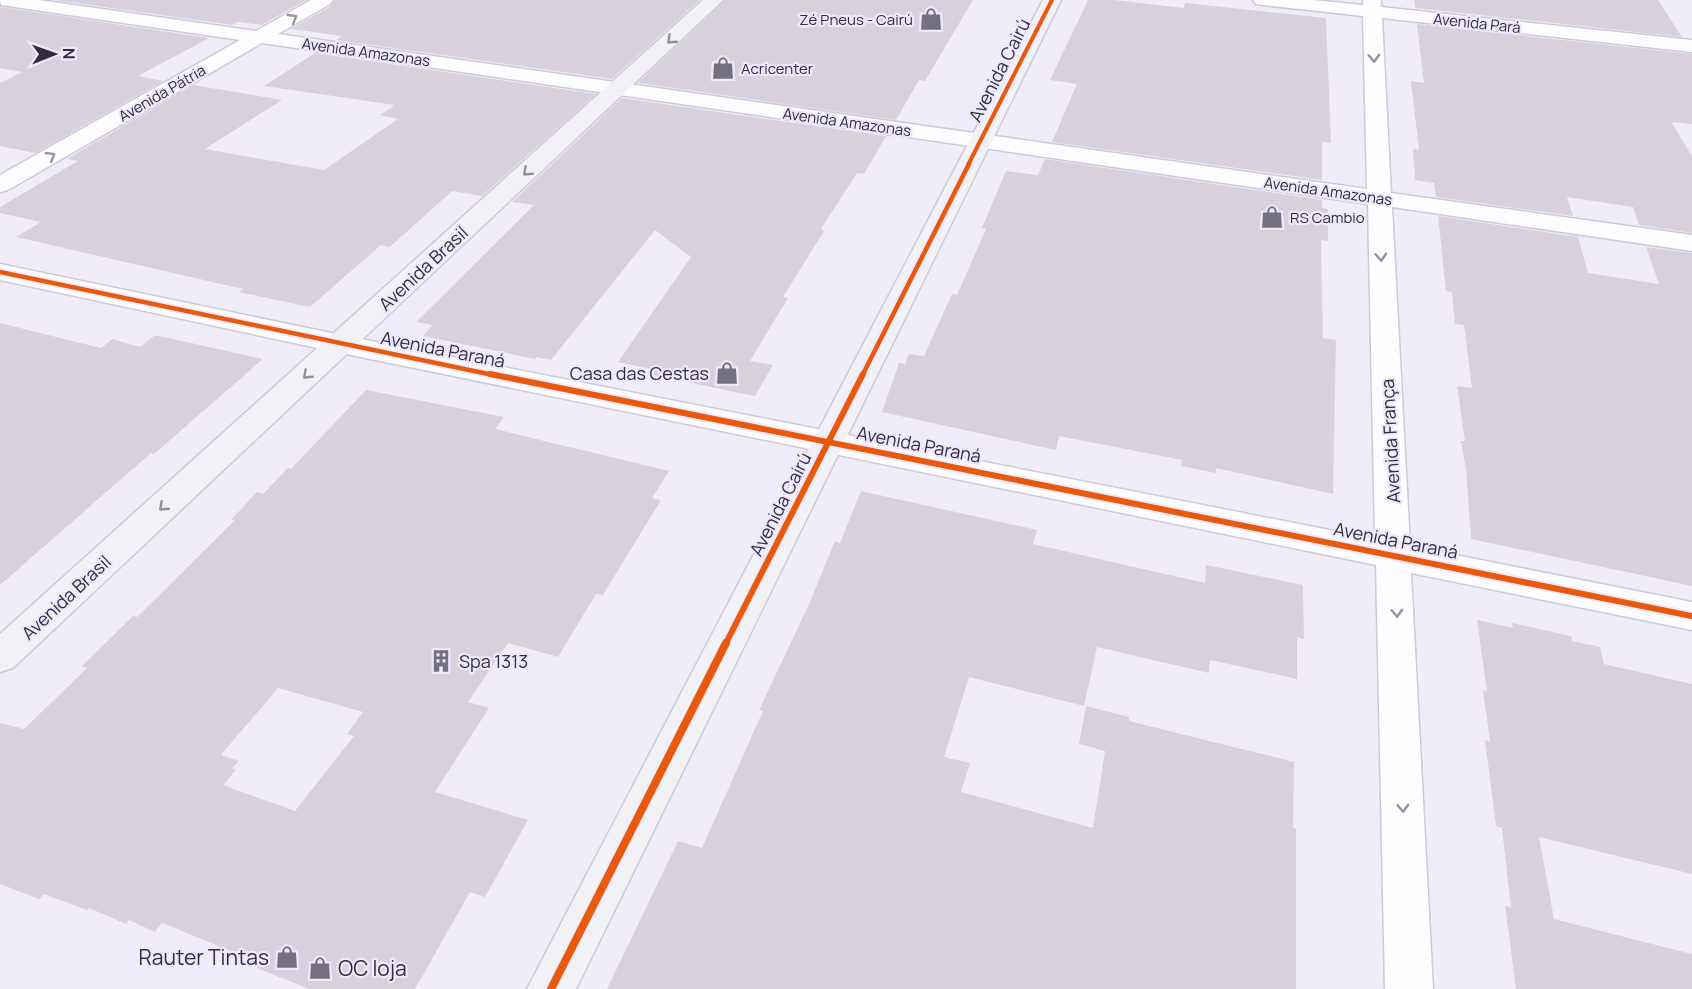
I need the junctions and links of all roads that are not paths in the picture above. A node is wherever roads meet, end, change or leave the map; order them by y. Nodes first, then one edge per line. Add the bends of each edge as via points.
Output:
1 (324, 0) edge
2 (714, 0) edge
3 (1052, 0) edge
4 (1262, 0) edge
5 (8, 2) edge
6 (1373, 6) edge
7 (259, 37) junction
8 (1692, 46) edge
9 (618, 89) junction
10 (980, 141) junction
11 (0, 185) edge
12 (1379, 198) junction
13 (1692, 243) edge
14 (0, 272) edge
15 (341, 344) junction
16 (828, 441) junction
17 (1395, 555) junction
18 (1692, 616) edge
19 (0, 657) edge
20 (551, 989) edge
21 (1409, 989) edge

7 -> 1 street, Avenida Pátria
2 -> 9 main road, Avenida Brasil
3 - 10 main road, Avenida Cairú
4 - 6 street, Avenida Pará
5 - 7 street, Avenida Amazonas
6 - 8 street, Avenida Pará
6 -> 12 street, Avenida França
7 - 9 street, Avenida Amazonas
11 -> 7 street, Avenida Pátria
9 - 10 street, Avenida Amazonas
9 -> 15 main road, Avenida Brasil
10 - 12 street, Avenida Amazonas
10 - 16 main road, Avenida Cairú
12 - 13 street, Avenida Amazonas
12 -> 17 street, Avenida França
14 - 15 street, Avenida Paraná
15 - 16 street, Avenida Paraná
15 -> 19 main road, Avenida Brasil
16 - 17 street, Avenida Paraná
16 - 20 main road, Avenida Cairú
17 - 18 street, Avenida Paraná
17 -> 21 street, Avenida França

